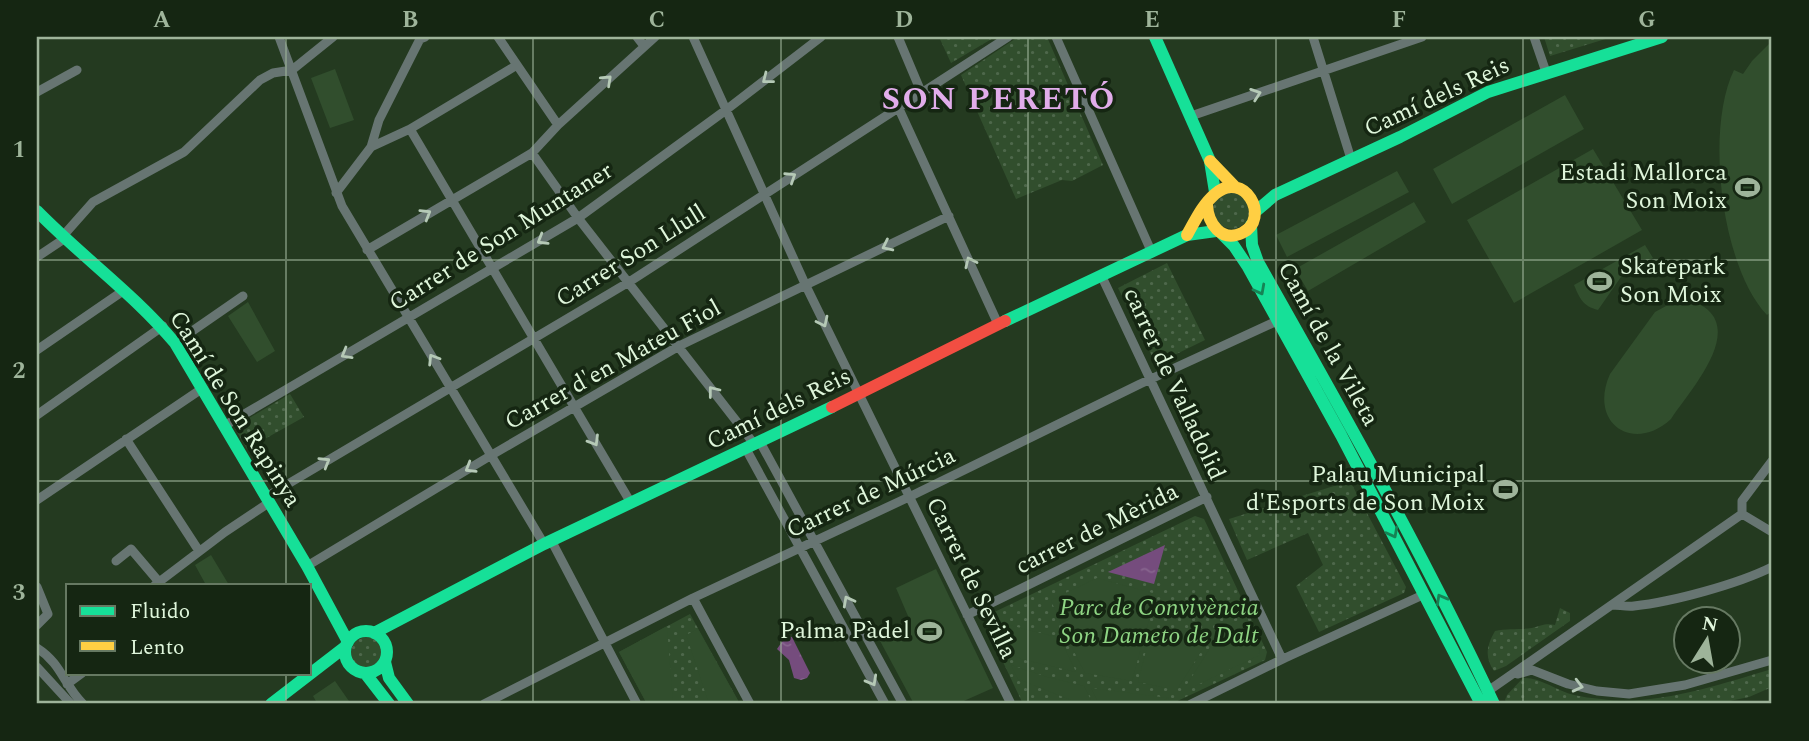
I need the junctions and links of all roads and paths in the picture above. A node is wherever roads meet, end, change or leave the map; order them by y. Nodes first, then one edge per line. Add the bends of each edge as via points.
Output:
1 (279, 37) edge
2 (333, 37) edge
3 (498, 37) edge
4 (637, 37) edge
5 (655, 37) edge
6 (692, 37) edge
7 (821, 37) edge
8 (898, 37) edge
9 (1008, 37) edge
10 (1056, 37) edge
11 (1155, 37) edge
12 (1313, 37) edge
13 (1422, 37) edge
14 (1534, 37) edge
15 (1662, 37) edge
16 (422, 38) edge
17 (644, 46) junction
18 (517, 65) junction
19 (78, 70) dead end
20 (292, 70) junction
21 (1324, 70) junction
22 (1546, 72) junction
23 (37, 92) edge
24 (922, 94) junction
25 (899, 109) junction
26 (726, 110) junction
27 (1191, 116) junction
28 (558, 125) junction
29 (410, 128) junction
30 (371, 147) junction
31 (532, 153) junction
32 (1351, 159) junction
33 (1209, 161) junction
34 (1235, 187) junction
35 (1215, 192) junction
36 (336, 193) junction
37 (1248, 193) junction
38 (764, 195) junction
39 (1275, 195) junction
40 (451, 199) junction
41 (1207, 205) junction
42 (37, 211) edge
43 (1255, 212) junction
44 (948, 216) junction
45 (578, 218) junction
46 (1251, 225) junction
47 (1219, 233) junction
48 (1187, 235) junction
49 (63, 238) junction
50 (367, 250) junction
51 (1152, 253) junction
52 (37, 257) edge
53 (492, 270) junction
54 (1102, 277) junction
55 (629, 282) junction
56 (806, 286) junction
57 (123, 291) junction
58 (243, 296) dead end
59 (407, 318) junction
60 (1276, 321) junction
61 (998, 324) junction
62 (163, 326) junction
63 (533, 338) junction
64 (175, 343) junction
65 (679, 346) junction
66 (37, 350) edge
67 (1150, 379) junction
68 (450, 387) junction
69 (203, 388) junction
70 (858, 394) junction
71 (573, 407) junction
72 (37, 415) edge
73 (224, 426) junction
74 (127, 439) junction
75 (754, 445) junction
76 (490, 456) junction
77 (1772, 461) edge
78 (909, 497) junction
79 (1207, 497) junction
80 (268, 499) junction
81 (37, 500) edge
82 (631, 503) junction
83 (1742, 514) junction
84 (1772, 532) edge
85 (815, 541) junction
86 (548, 542) junction
87 (799, 548) junction
88 (199, 551) junction
89 (116, 561) dead end
90 (307, 566) junction
91 (1772, 567) edge
92 (157, 584) edge
93 (37, 587) edge
94 (1425, 594) junction
95 (693, 598) junction
96 (1611, 605) junction
97 (967, 614) junction
98 (339, 623) junction
99 (37, 625) edge
100 (393, 625) junction
101 (360, 632) junction
102 (374, 633) junction
103 (605, 643) junction
104 (347, 644) junction
105 (385, 644) junction
106 (37, 648) edge
107 (1282, 659) junction
108 (331, 660) junction
109 (1772, 660) edge
110 (385, 662) junction
111 (350, 666) junction
112 (37, 667) edge
113 (365, 673) junction
114 (81, 674) edge
115 (312, 674) edge
116 (312, 674) edge
117 (1513, 675) junction
118 (67, 684) junction
119 (1488, 691) junction
120 (71, 704) edge
121 (83, 704) edge
122 (271, 704) edge
123 (389, 704) edge
124 (408, 704) edge
125 (484, 704) edge
126 (637, 704) edge
127 (750, 704) edge
128 (885, 704) edge
129 (903, 704) edge
130 (1012, 704) edge
131 (1191, 704) edge
132 (1484, 704) edge

1 - 20 street
2 - 20 street
3 - 18 street
4 - 17 street
5 - 17 street
6 - 26 street, Carrer de Sevilla
7 -> 26 street, Carrer de Son Muntaner
8 - 24 street
9 - 24 street, Carrer Son Llull
10 - 51 street
11 - 27 street
12 - 21 street
13 - 21 street
14 - 22 street
15 - 22 street, Camí dels Reis
16 - 30 street via 379,120
28 -> 17 street
18 - 28 street
18 - 29 street
19 - 23 street
20 - 36 street
20 - 49 street via 260,80 184,152 93,202
27 -> 21 street
21 - 32 street
22 - 32 street, Camí dels Reis via 1488,92
24 - 25 street, Carrer Son Llull
38 -> 25 street, Carrer Son Llull
25 - 44 street
26 - 38 street, Carrer de Sevilla
26 - 45 street, Carrer de Son Muntaner
27 - 33 street
28 - 31 street
29 - 30 street
29 - 40 street
30 - 36 street
31 - 40 street
31 - 45 street
32 - 39 street, Camí dels Reis
33 - 34 street
33 - 35 street
34 - 35 street
34 - 37 street
35 - 41 street
36 - 50 street
37 - 39 street, Camí dels Reis
37 - 43 street
38 - 55 street, Carrer Son Llull
38 - 56 street, Carrer de Sevilla
39 - 43 street, Camí dels Reis
50 -> 40 street
40 - 53 street
41 - 47 street via 1208,220
41 - 48 street, Camí dels Reis
42 - 49 street, Camí de Son Rapinya
43 - 46 street
44 -> 56 street, Carrer d'en Mateu Fiol
61 -> 44 street
45 -> 53 street, Carrer de Son Muntaner
45 - 55 street
46 - 47 street via 1236,235
119 -> 46 street, Camí de la Vileta via 1350,425 1258,262
47 - 48 street, Camí dels Reis
47 -> 60 street, Camí de la Vileta via 1248,267
48 - 51 street, Camí dels Reis
49 - 52 street
49 - 57 street, Camí de Son Rapinya
50 - 59 street
51 - 54 street, Camí dels Reis
53 - 59 street, Carrer de Son Muntaner
53 - 63 street
54 - 61 street, Camí dels Reis
54 - 67 street, carrer de Valladolid
55 - 63 street, Carrer Son Llull
55 - 65 street
56 - 65 street, Carrer d'en Mateu Fiol
56 -> 70 street, Carrer de Sevilla
57 - 62 street, Camí de Son Rapinya
57 - 66 street
58 - 64 street
68 -> 59 street
59 -> 73 street, Carrer de Son Muntaner
60 - 67 street, Carrer de Múrcia
60 -> 94 street, Camí de la Vileta
61 - 70 street, Camí dels Reis
62 - 64 street, Camí de Son Rapinya
62 - 72 street
63 - 68 street, Carrer Son Llull
63 - 71 street
64 - 69 street, Camí de Son Rapinya
65 - 71 street, Carrer d'en Mateu Fiol
75 -> 65 street
67 - 78 street, Carrer de Múrcia
67 - 79 street, carrer de Valladolid
68 - 76 street
80 -> 68 street, Carrer Son Llull
69 - 73 street, Camí de Son Rapinya
69 - 74 street
70 - 75 street, Camí dels Reis
70 - 78 street, Carrer de Sevilla
71 - 76 street, Carrer d'en Mateu Fiol
71 -> 82 street
73 - 80 street, Camí de Son Rapinya
74 - 81 street
74 - 88 street
75 - 82 street, Camí dels Reis
75 - 85 street
75 - 87 street
76 - 86 street
76 -> 90 street, Carrer d'en Mateu Fiol
77 - 83 street via 1742,501
78 - 85 street, Carrer de Múrcia
78 - 97 street, Carrer de Sevilla
79 - 97 street, carrer de Mèrida
79 - 107 street, carrer de Valladolid
80 - 88 street, Carrer Son Llull
80 - 90 street, Camí de Son Rapinya
82 - 86 street, Camí dels Reis
83 - 84 street
83 - 96 street
85 - 87 street, Carrer de Múrcia
129 -> 85 street
86 - 100 street, Camí dels Reis
86 - 103 street
87 - 95 street, Carrer de Múrcia
87 -> 128 street
88 - 92 street, Carrer Son Llull
89 - 92 street via 131,549
90 - 98 street, Camí de Son Rapinya
91 - 96 street via 1680,596 1633,606
93 - 99 street via 48,614
94 - 107 street
94 - 132 street, Camí de la Vileta
95 - 103 street, Carrer de Múrcia
95 - 127 street
96 - 117 street
97 - 130 street, Carrer de Sevilla
98 - 101 street
98 - 104 street, Camí de Son Rapinya
100 - 102 street, Camí dels Reis
100 - 105 street
101 - 102 street
101 - 104 street
102 - 105 street
103 - 125 street, Carrer de Múrcia
103 - 126 street
104 - 108 street
104 - 111 street
105 - 110 street
106 - 118 street via 51,657
107 - 131 street
108 - 111 street
108 - 116 street
117 -> 109 street via 1532,670 1587,689 1629,694 1685,685
110 - 113 street
110 - 124 street via 389,678
111 - 113 street
112 - 120 street
113 - 123 street
114 - 118 street
115 - 122 street
117 - 119 street
118 - 121 street
119 - 132 street, Camí de la Vileta

